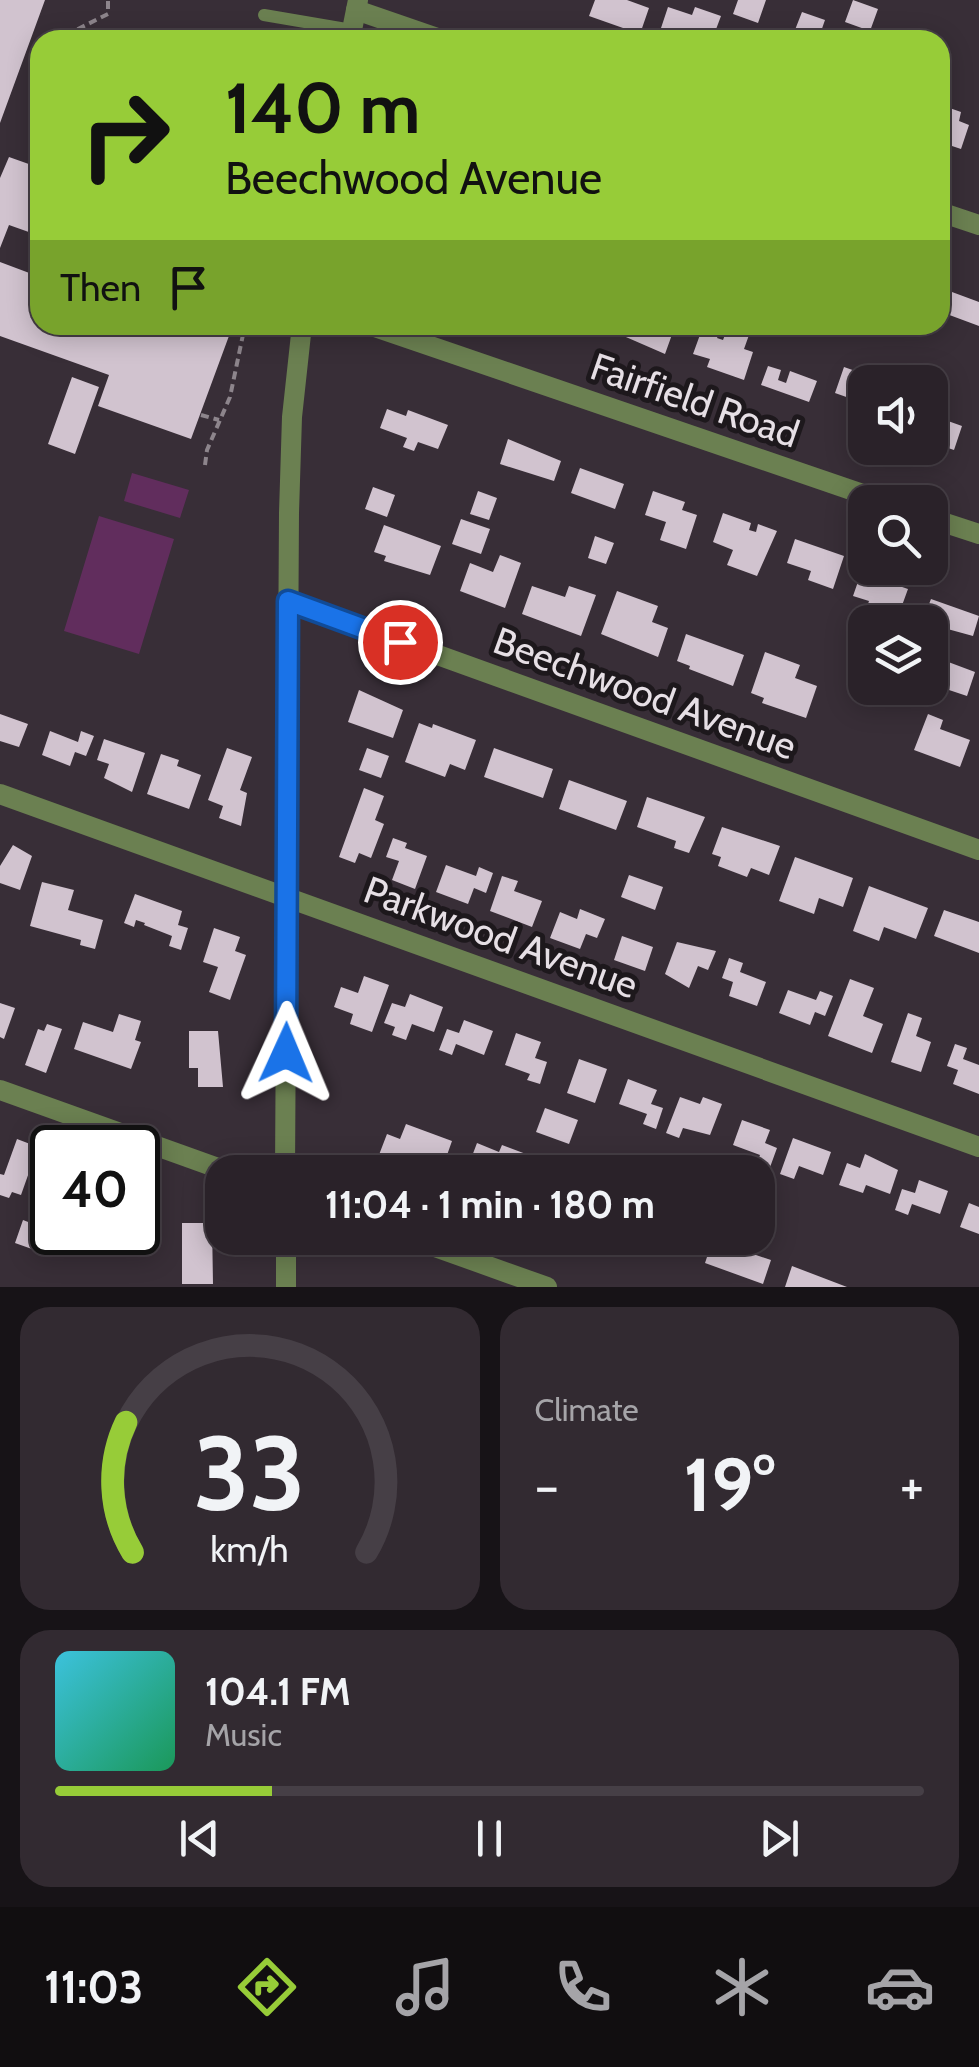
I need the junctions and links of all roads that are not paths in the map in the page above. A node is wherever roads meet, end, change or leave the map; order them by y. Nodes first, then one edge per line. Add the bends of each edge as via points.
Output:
1 (264, 15) dead end
2 (354, 20) edge
3 (398, 30) edge
4 (950, 215) edge
5 (979, 225) edge
6 (301, 335) edge
7 (398, 335) edge
8 (848, 489) edge
9 (948, 524) edge
10 (979, 534) edge
11 (288, 601) junction
12 (0, 794) edge
13 (979, 850) edge
14 (287, 897) junction
15 (0, 1090) edge
16 (979, 1147) edge
17 (285, 1155) edge
18 (205, 1163) edge
19 (286, 1255) edge
20 (458, 1255) edge
21 (286, 1287) edge
22 (547, 1287) edge

1 - 2 lane
2 - 3 street
4 - 5 street
6 - 11 street
7 - 8 street, Fairfield Road
9 - 10 street
11 - 13 street, Beechwood Avenue
11 - 14 street
12 - 14 street, Parkwood Avenue
14 - 16 street, Parkwood Avenue
14 - 17 street
15 - 18 street
19 - 21 street
20 - 22 street

